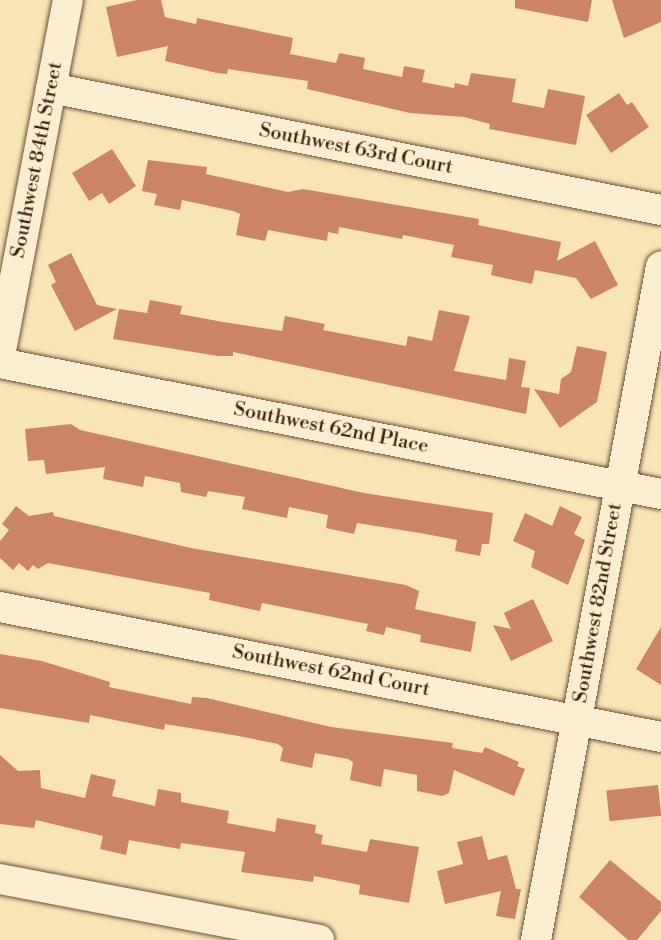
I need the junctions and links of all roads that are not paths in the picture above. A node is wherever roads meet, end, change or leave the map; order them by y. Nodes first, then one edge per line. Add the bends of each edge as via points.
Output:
1 (68, 0) edge
2 (51, 88) junction
3 (661, 210) edge
4 (661, 266) edge
5 (0, 356) edge
6 (0, 363) edge
7 (620, 485) junction
8 (661, 494) edge
9 (0, 608) edge
10 (577, 720) junction
11 (661, 737) edge
12 (0, 879) edge
13 (319, 940) edge
14 (536, 940) edge

1 - 2 street, Southwest 84th Street
2 - 3 street, Southwest 63rd Court
2 - 5 street, Southwest 84th Street
4 - 7 street, Southwest 82nd Street
6 - 7 street, Southwest 62nd Place
7 - 8 street, Southwest 62nd Place
7 - 10 street, Southwest 82nd Street
9 - 10 street, Southwest 62nd Court
10 - 11 street, Southwest 62nd Court
10 - 14 street, Southwest 82nd Street
12 - 13 street

